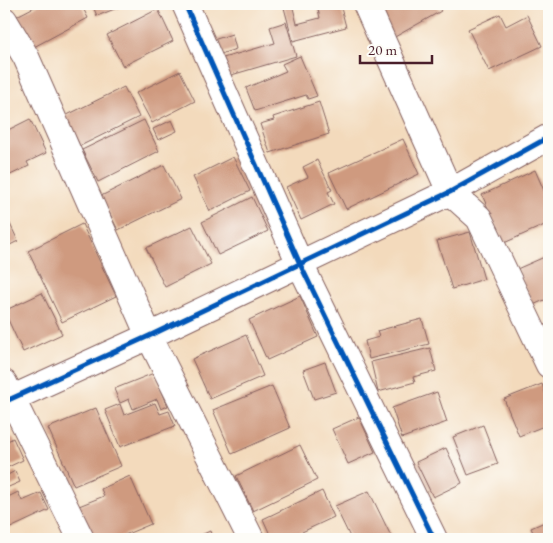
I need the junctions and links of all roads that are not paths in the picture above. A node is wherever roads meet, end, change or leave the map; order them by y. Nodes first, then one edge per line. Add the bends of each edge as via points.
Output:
1 (185, 4) edge
2 (366, 4) edge
3 (4, 20) edge
4 (549, 137) edge
5 (450, 192) junction
6 (300, 264) junction
7 (149, 336) junction
8 (549, 365) edge
9 (6, 394) edge
10 (80, 539) edge
11 (251, 539) edge
12 (434, 539) edge

1 - 6 street
2 - 5 street
3 - 7 street via 26,57
4 - 5 street
5 - 6 street
5 - 8 street via 479,218
6 - 7 street
6 - 12 street
7 - 9 street
7 - 11 street
9 - 10 street

